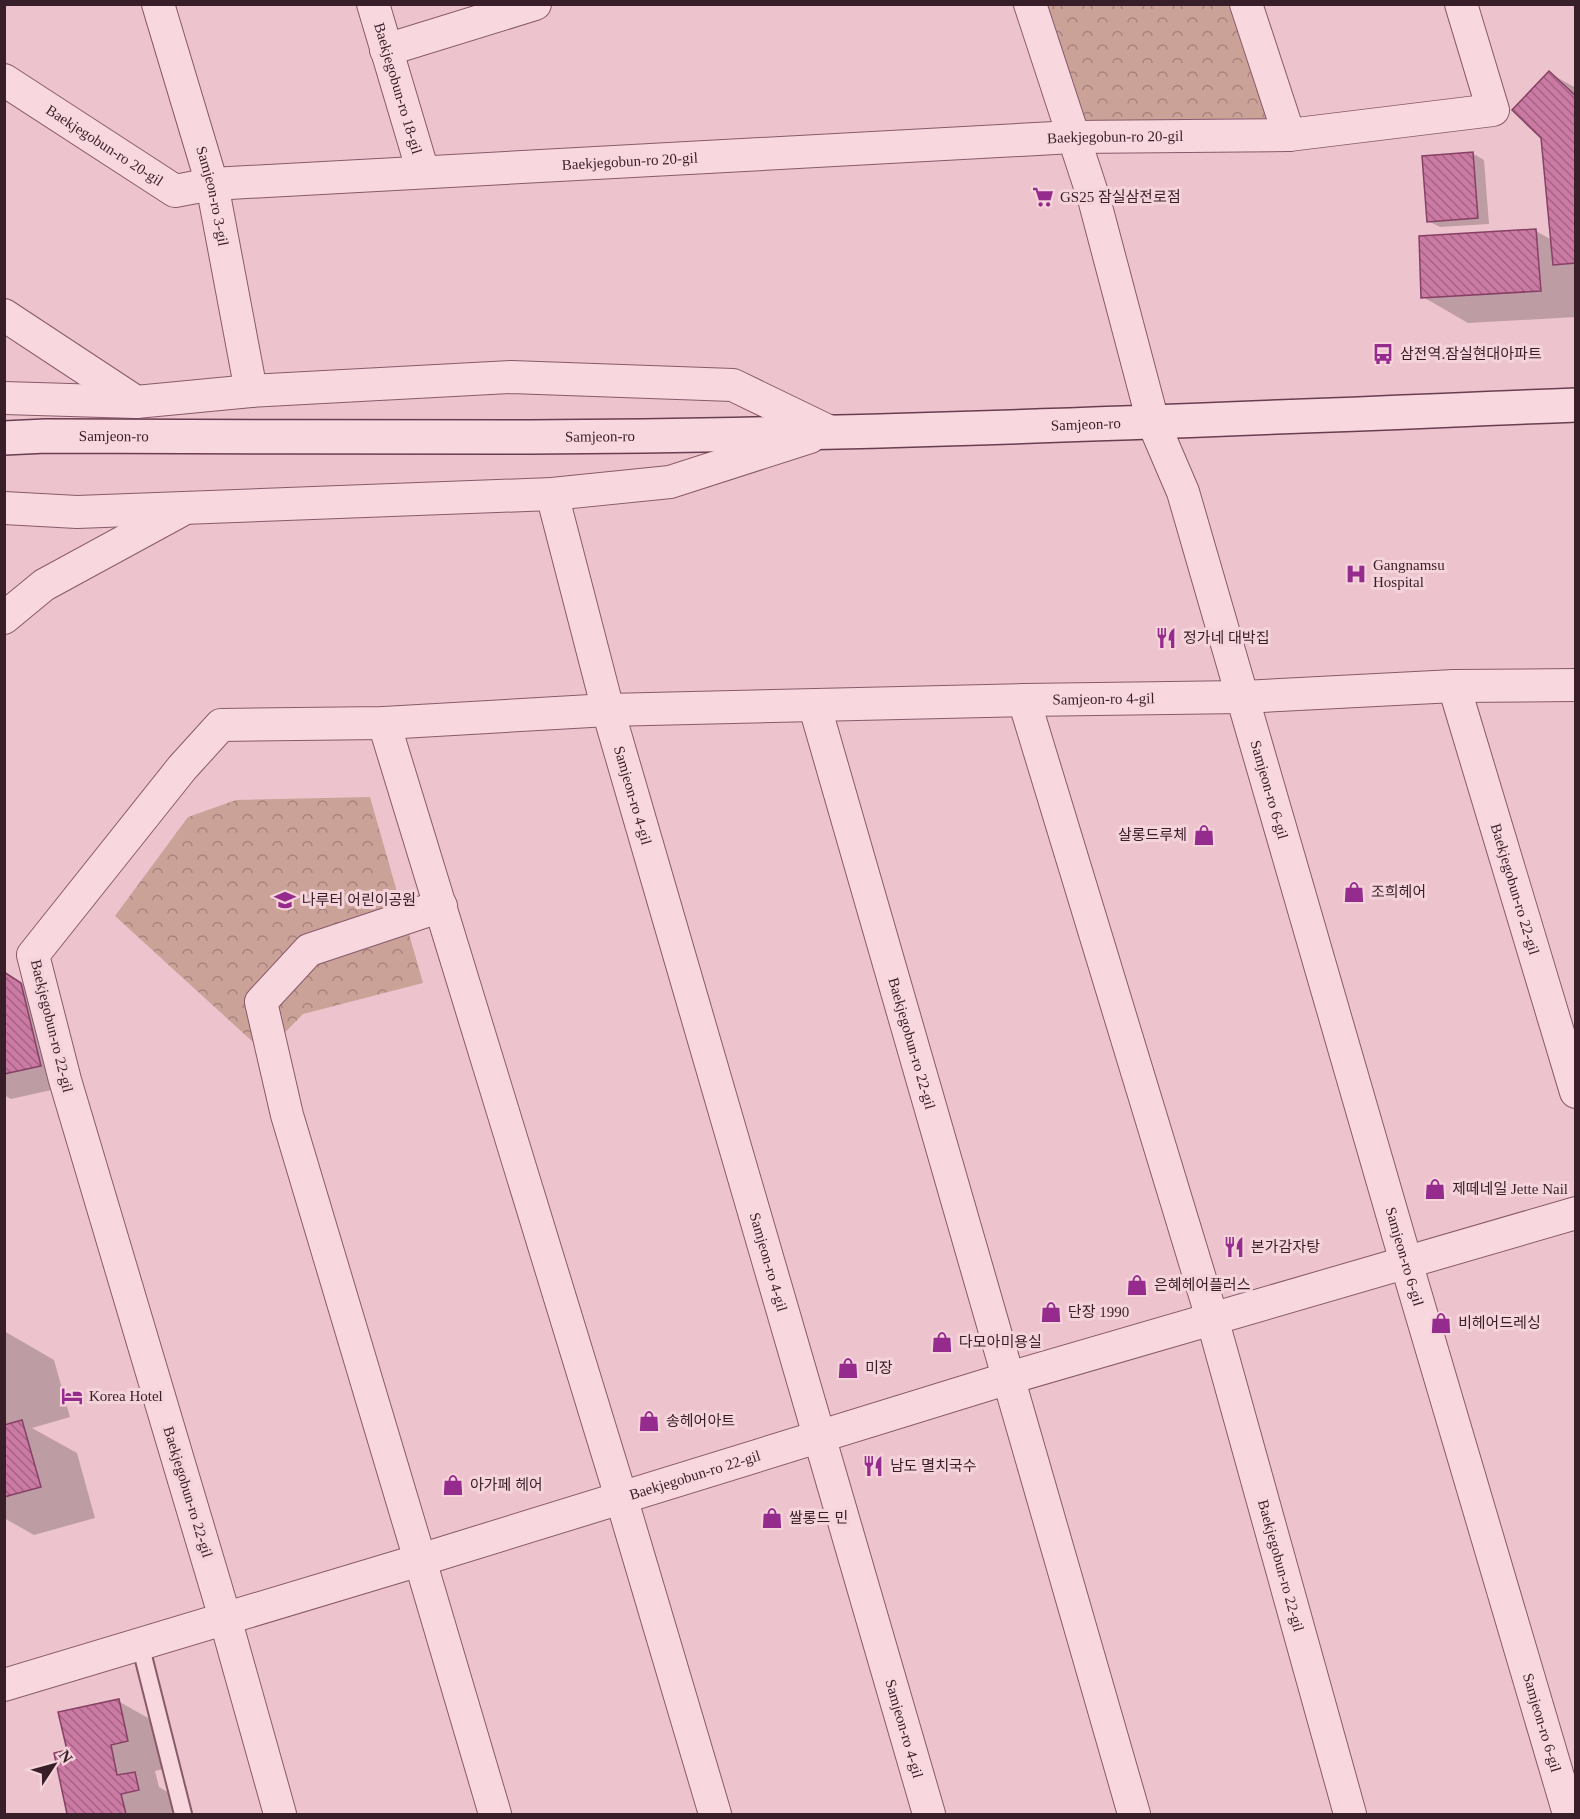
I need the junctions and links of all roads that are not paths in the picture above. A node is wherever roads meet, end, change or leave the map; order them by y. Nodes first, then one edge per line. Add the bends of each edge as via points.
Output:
1 (158, 4) edge
2 (373, 4) edge
3 (535, 4) edge
4 (1030, 4) edge
5 (1246, 4) edge
6 (1461, 4) edge
7 (386, 50) junction
8 (4, 80) edge
9 (1289, 135) junction
10 (1073, 137) junction
11 (423, 172) junction
12 (212, 184) junction
13 (4, 315) edge
14 (251, 391) junction
15 (4, 398) edge
16 (136, 402) junction
17 (1575, 405) edge
18 (1153, 422) junction
19 (4, 430) edge
20 (828, 431) junction
21 (46, 436) junction
22 (4, 438) edge
23 (552, 494) junction
24 (4, 508) edge
25 (185, 508) junction
26 (4, 618) edge
27 (1454, 686) junction
28 (1575, 686) edge
29 (1242, 697) junction
30 (1024, 700) junction
31 (815, 706) junction
32 (608, 710) junction
33 (384, 723) junction
34 (441, 906) junction
35 (1575, 1092) edge
36 (1575, 1213) edge
37 (1406, 1262) junction
38 (1212, 1318) junction
39 (1009, 1378) junction
40 (820, 1436) junction
41 (621, 1497) junction
42 (420, 1560) junction
43 (225, 1618) junction
44 (140, 1644) junction
45 (4, 1685) edge
46 (183, 1815) edge
47 (280, 1815) edge
48 (495, 1815) edge
49 (714, 1815) edge
50 (929, 1815) edge
51 (1134, 1815) edge
52 (1350, 1815) edge
53 (1569, 1815) edge

1 - 12 street, Samjeon-ro 3-gil
2 - 7 street, Baekjegobun-ro 18-gil
3 - 7 street
4 - 10 street
5 - 9 street
6 - 9 street, Baekjegobun-ro 20-gil via 1493,110
7 - 11 street, Baekjegobun-ro 18-gil
8 - 12 street, Baekjegobun-ro 20-gil via 175,191
9 - 10 street, Baekjegobun-ro 20-gil
10 - 11 street, Baekjegobun-ro 20-gil
10 - 18 street via 1094,200
11 - 12 street, Baekjegobun-ro 20-gil
12 - 14 street, Samjeon-ro 3-gil
13 - 16 street
14 - 16 street
14 - 20 street via 511,377 733,385
15 - 16 street
17 - 18 main road, Samjeon-ro
18 - 20 main road, Samjeon-ro
18 - 29 street, Samjeon-ro 6-gil via 1183,492
19 - 21 main road
20 - 21 main road, Samjeon-ro via 532,437
20 - 23 street via 670,482
21 - 22 main road
23 - 25 street
23 - 32 street, Samjeon-ro 4-gil
24 - 25 street via 77,512
25 - 26 street via 44,585
27 - 28 street
27 - 29 street
27 - 35 street, Baekjegobun-ro 22-gil
29 - 30 street, Samjeon-ro 4-gil
29 - 37 street, Samjeon-ro 6-gil
30 - 31 street, Samjeon-ro 4-gil
30 - 38 street, Baekjegobun-ro 22-gil
31 - 32 street, Samjeon-ro 4-gil
31 - 39 street, Baekjegobun-ro 22-gil
32 - 33 street, Samjeon-ro 4-gil
32 - 40 street, Samjeon-ro 4-gil
33 - 34 street, Baekjegobun-ro 22-gil
33 - 43 street, Baekjegobun-ro 22-gil via 221,725 33,955 65,1080
34 - 41 street, Baekjegobun-ro 22-gil
34 - 42 street via 309,950 261,1002 286,1115
36 - 37 street, Baekjegobun-ro 22-gil
37 - 38 street, Baekjegobun-ro 22-gil
37 - 53 street, Samjeon-ro 6-gil
38 - 39 street, Baekjegobun-ro 22-gil
38 - 52 street, Baekjegobun-ro 22-gil
39 - 40 street, Baekjegobun-ro 22-gil
39 - 51 street, Baekjegobun-ro 22-gil
40 - 41 street, Baekjegobun-ro 22-gil
40 - 50 street, Samjeon-ro 4-gil
41 - 42 street, Baekjegobun-ro 22-gil
41 - 49 street, Baekjegobun-ro 22-gil
42 - 43 street, Baekjegobun-ro 22-gil
42 - 48 street
43 - 44 street, Baekjegobun-ro 22-gil
43 - 47 street, Baekjegobun-ro 22-gil
44 - 45 street, Baekjegobun-ro 22-gil
44 - 46 lane

